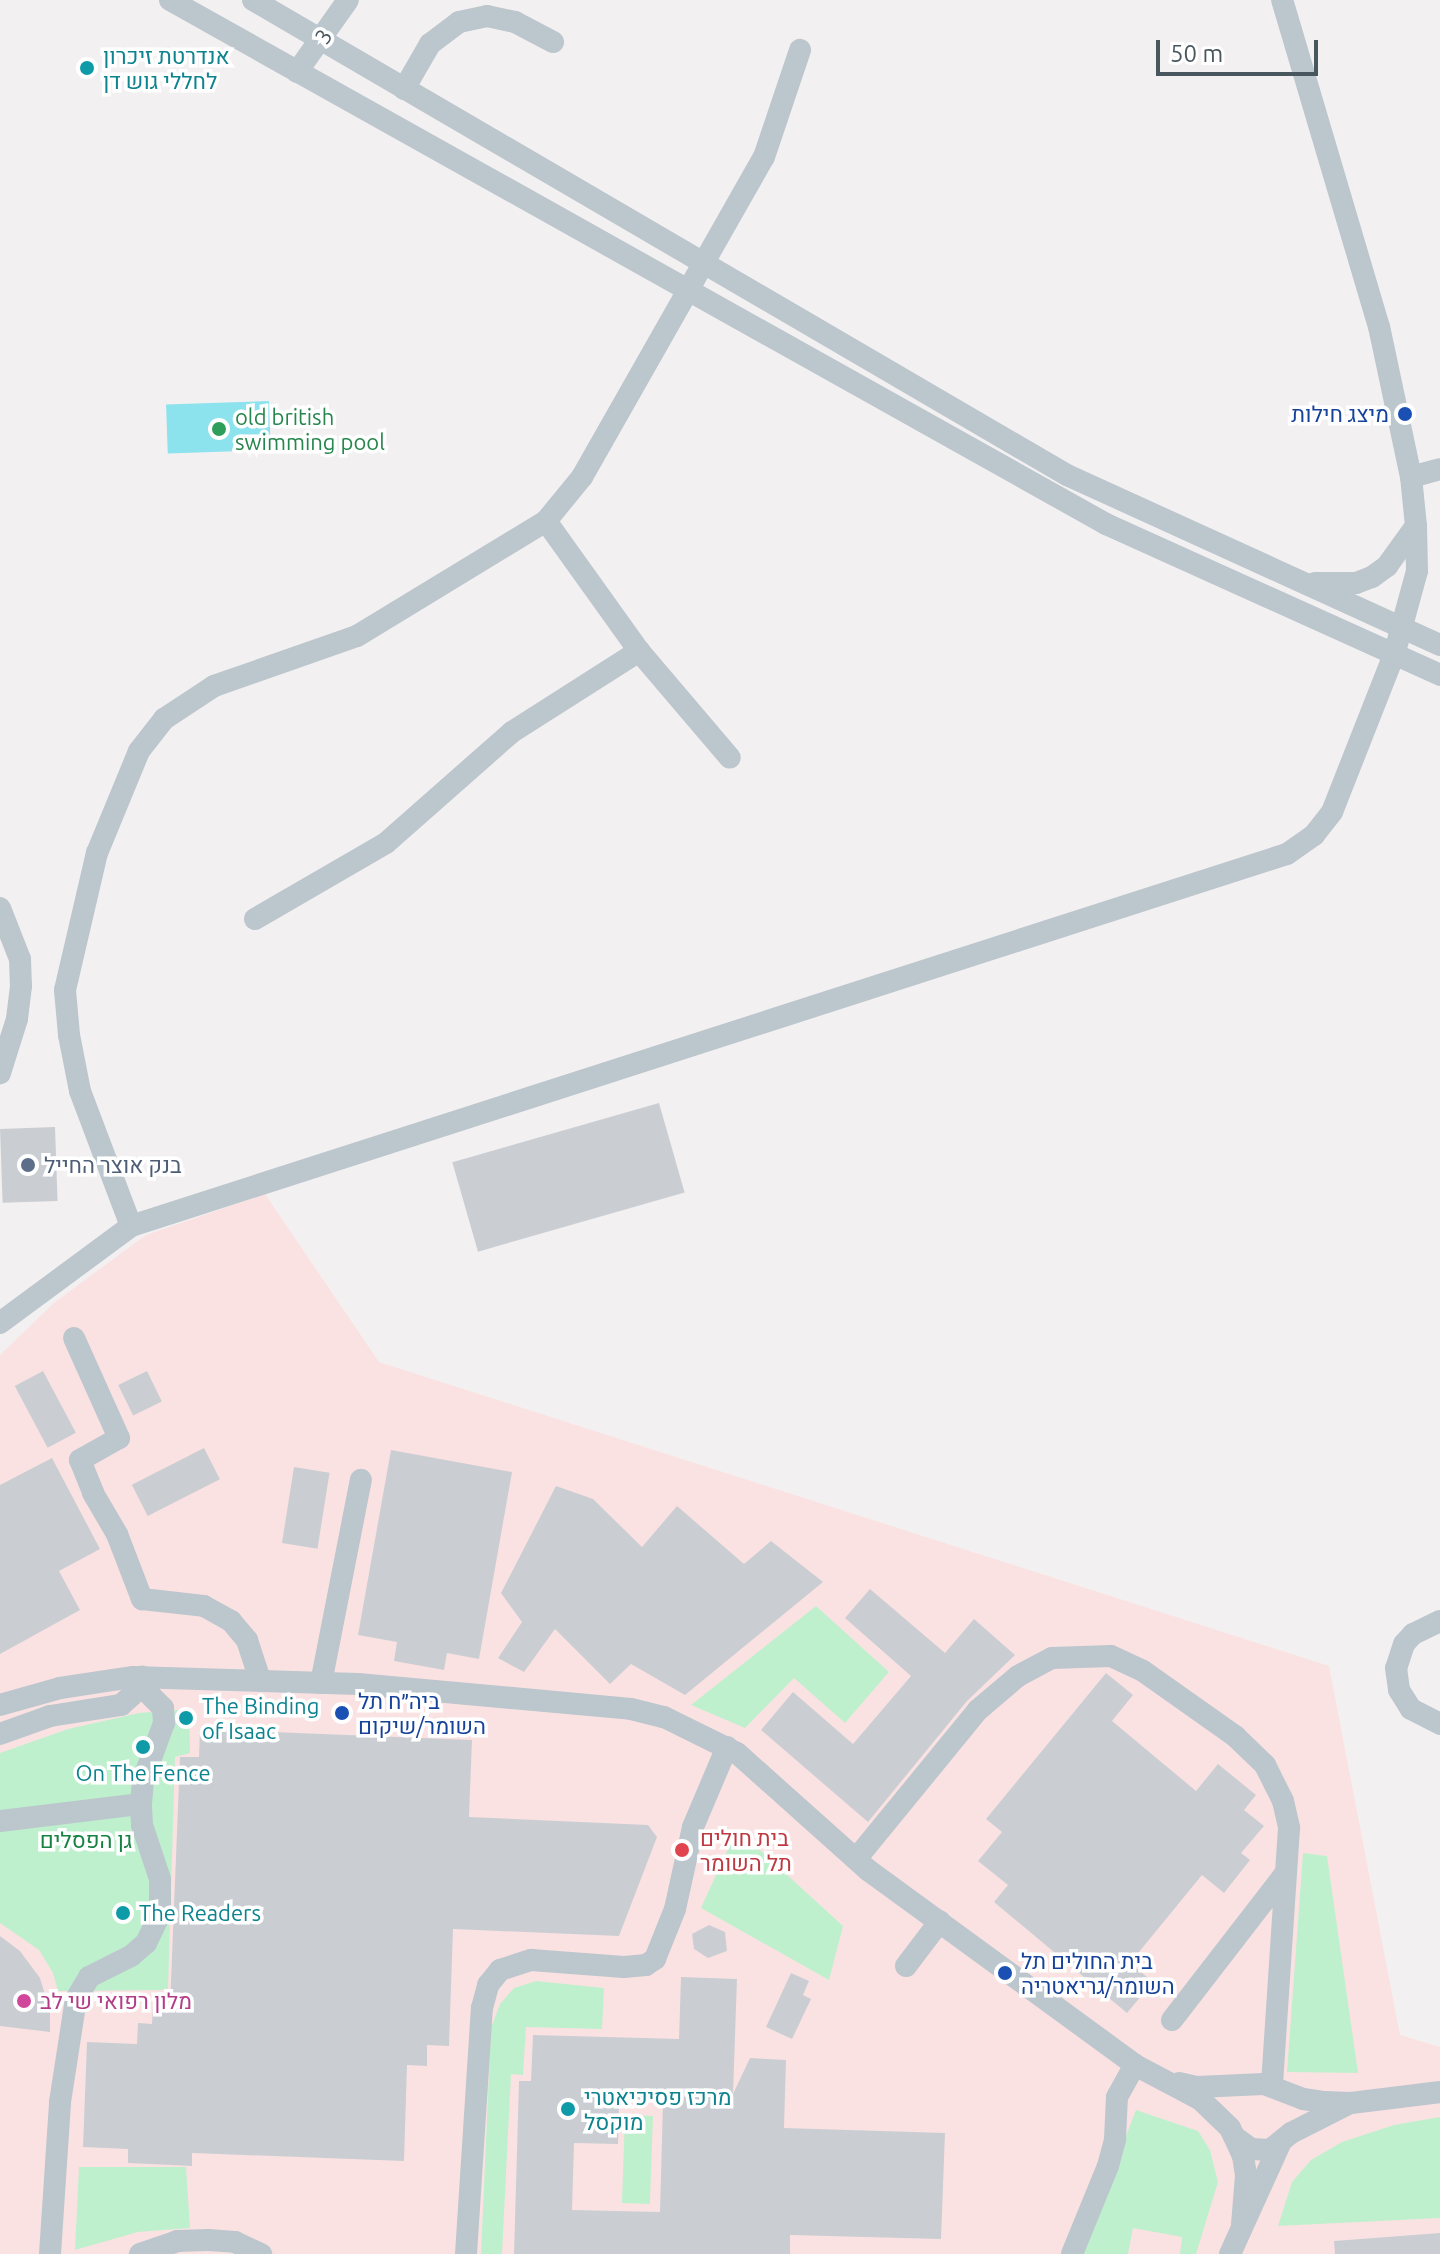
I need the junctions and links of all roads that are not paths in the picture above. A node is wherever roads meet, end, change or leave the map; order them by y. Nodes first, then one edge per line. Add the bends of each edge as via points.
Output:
1 (170, 0) edge
2 (253, 0) edge
3 (348, 0) edge
4 (1282, 0) edge
5 (321, 39) junction
6 (553, 42) dead end
7 (800, 50) dead end
8 (297, 72) junction
9 (404, 89) junction
10 (705, 263) junction
11 (690, 290) junction
12 (1440, 469) edge
13 (1411, 477) junction
14 (546, 521) junction
15 (1416, 526) junction
16 (1303, 583) junction
17 (1402, 626) junction
18 (1440, 645) edge
19 (639, 651) junction
20 (1394, 655) junction
21 (1440, 675) edge
22 (730, 758) dead end
23 (0, 908) edge
24 (255, 919) dead end
25 (0, 1073) edge
26 (131, 1226) junction
27 (0, 1323) edge
28 (74, 1338) dead end
29 (361, 1480) dead end
30 (1438, 1620) edge
31 (260, 1680) junction
32 (140, 1681) junction
33 (321, 1683) junction
34 (0, 1705) edge
35 (1440, 1724) edge
36 (0, 1734) edge
37 (727, 1747) junction
38 (141, 1804) junction
39 (0, 1821) edge
40 (856, 1859) junction
41 (1285, 1874) junction
42 (940, 1921) junction
43 (906, 1966) dead end
44 (1172, 2020) dead end
45 (1135, 2065) junction
46 (1163, 2079) junction
47 (1249, 2087) junction
48 (1275, 2087) junction
49 (1440, 2092) edge
50 (1351, 2103) junction
51 (1233, 2133) junction
52 (1285, 2139) junction
53 (1242, 2225) junction
54 (50, 2254) edge
55 (140, 2254) edge
56 (261, 2254) edge
57 (466, 2254) edge
58 (1072, 2254) edge
59 (1230, 2254) edge

1 - 8 street
2 - 5 street
3 - 5 street, 3
4 - 13 street via 1379,327
5 - 8 street, 3
5 - 9 street
6 - 9 street via 515,22 487,16 459,22 430,44
7 - 10 street via 764,157
8 - 11 street
9 - 10 street
10 - 11 street
10 - 16 street via 1067,475
11 - 14 street via 582,477
11 - 20 street via 1106,524
12 - 13 street
13 - 15 street
14 - 19 street
14 - 26 street via 357,636 214,686 164,719 139,751 97,853 65,990 80,1091
15 - 16 street via 1387,566 1372,577 1356,583
15 - 17 street via 1417,571
16 - 17 street
17 - 18 street
17 - 20 street
19 - 22 street
19 - 24 street via 512,732 386,843
20 - 21 street
20 - 26 street via 1332,812 1314,835 1287,854
23 - 25 street via 20,959 21,986
26 - 27 street
28 - 31 street via 119,1438 80,1460 142,1599 204,1606 231,1621 247,1640
29 - 33 street
30 - 35 street via 1404,1644 1397,1679 1411,1709
31 - 32 street
31 - 33 street
32 - 34 street via 95,1681
32 - 36 street via 121,1705 50,1716
32 - 38 street via 163,1708 164,1723 145,1770
33 - 37 street via 631,1709 664,1717
37 - 40 street
37 - 57 street via 693,1827 675,1909 655,1959 624,1967 531,1960 500,1970 488,1985 482,2008
38 - 39 street
38 - 54 street via 146,1841 160,1879 160,1914 146,1943 89,1977 76,1999 60,2102
40 - 41 street via 978,1710 1018,1676 1052,1658 1111,1656 1205,1713 1265,1765 1283,1801 1289,1828
40 - 42 street
41 - 44 street
41 - 48 street
42 - 43 street
42 - 45 street
45 - 46 street
45 - 58 street via 1117,2097 1108,2166
46 - 47 street via 1197,2087
46 - 51 street via 1201,2100
47 - 48 street
47 - 51 street via 1234,2099 1228,2118
48 - 50 street via 1303,2099
48 - 52 street via 1292,2105
49 - 50 street
50 - 52 street
51 - 52 street via 1260,2151
51 - 53 street via 1246,2175
52 - 53 street
53 - 59 street
55 - 56 street via 177,2241 208,2240 235,2242

